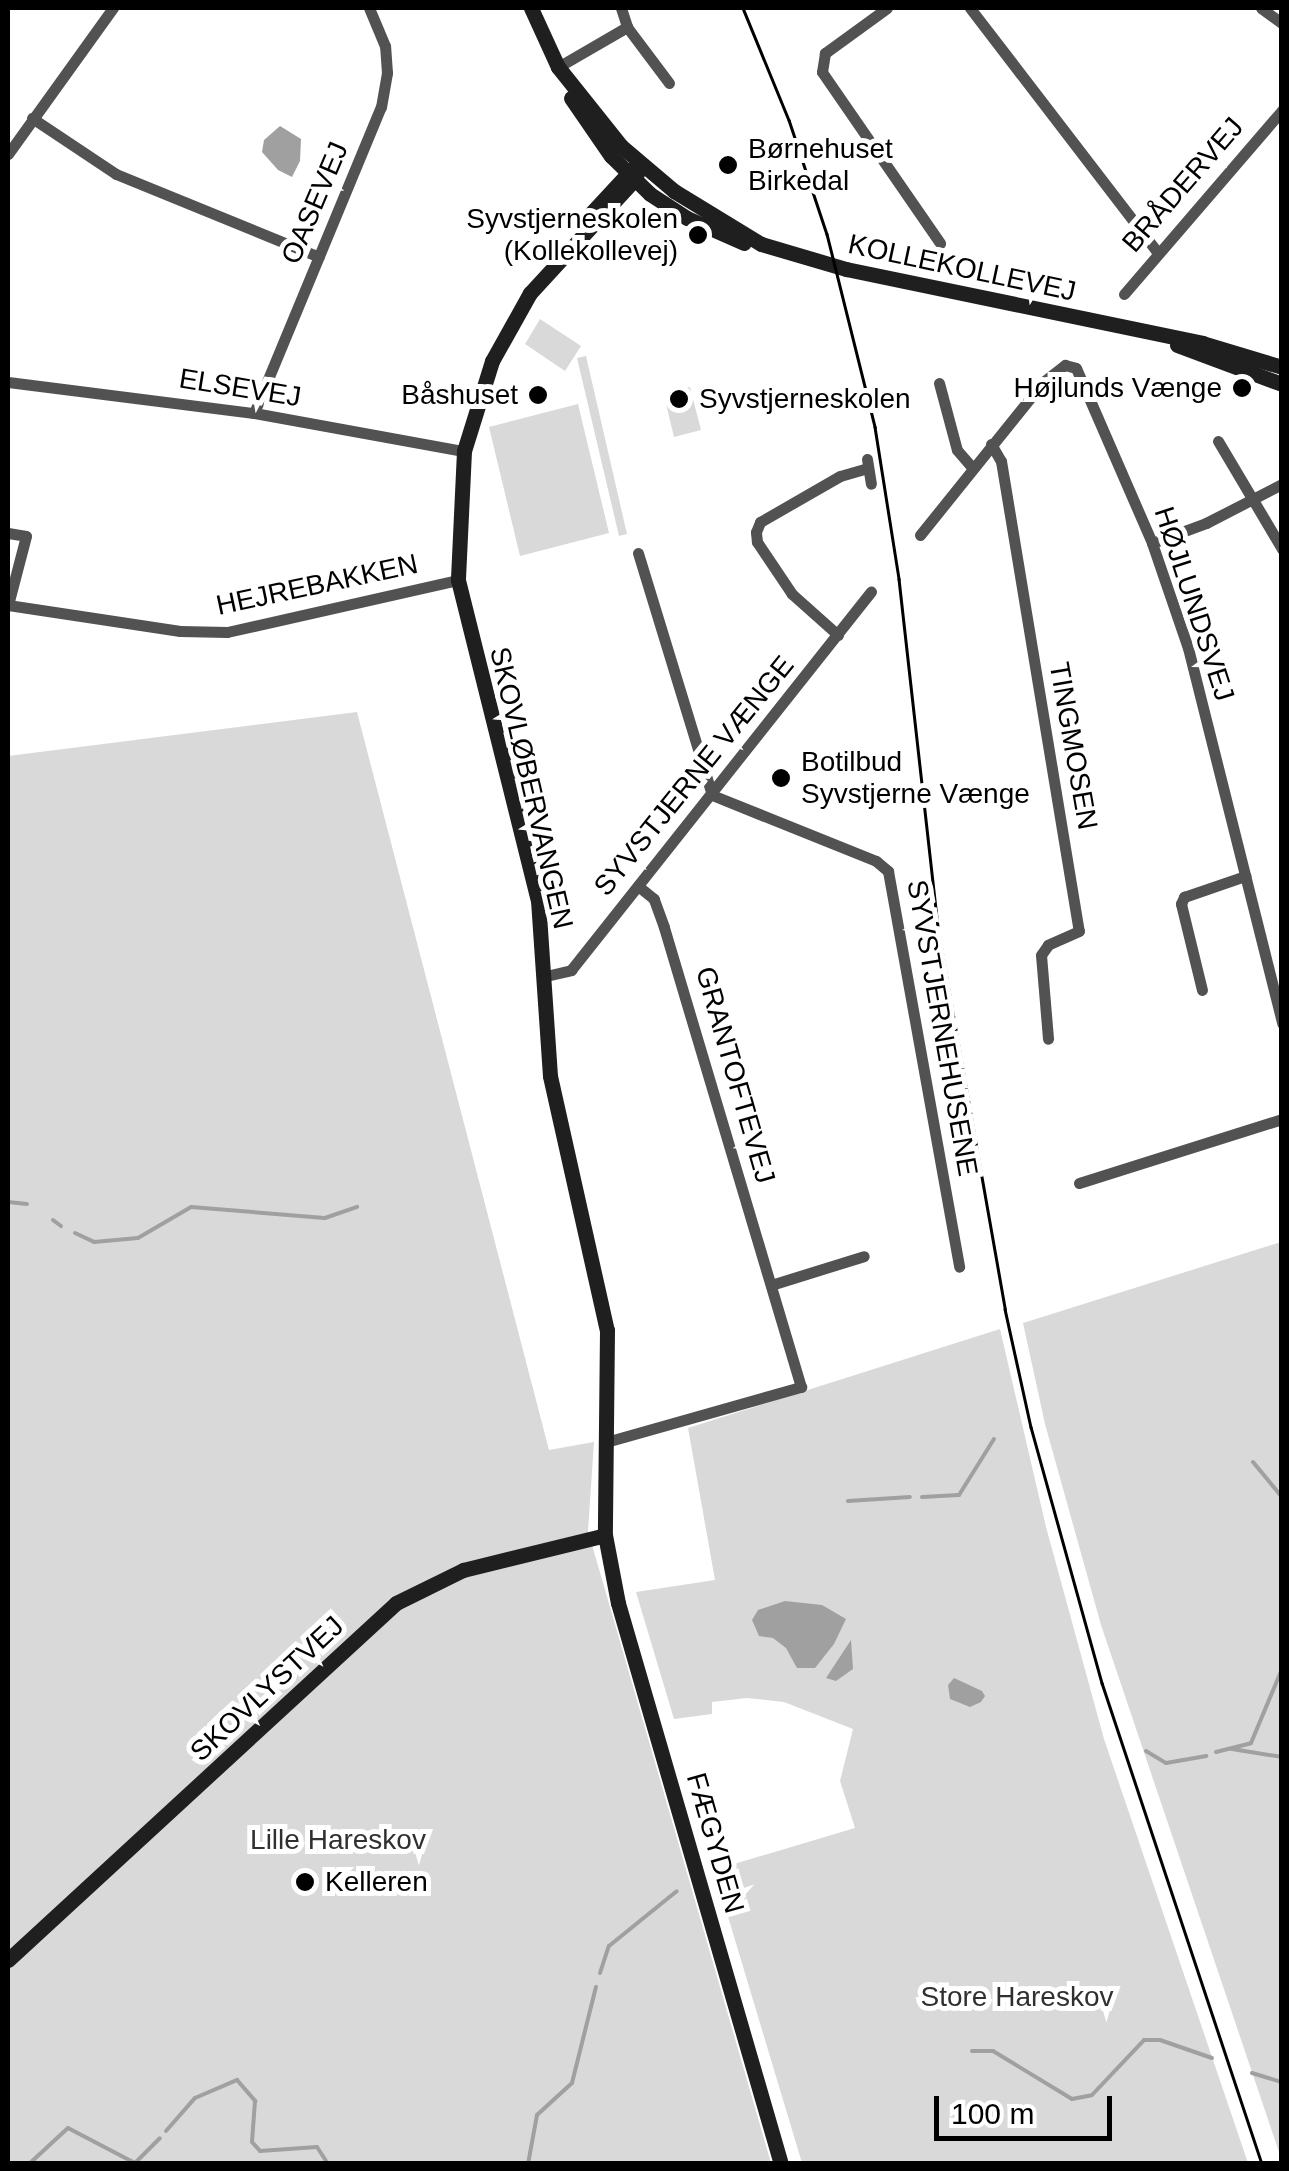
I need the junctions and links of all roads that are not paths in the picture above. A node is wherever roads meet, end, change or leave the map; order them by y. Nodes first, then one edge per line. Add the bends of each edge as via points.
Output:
1 (113, 8) edge
2 (370, 8) edge
3 (531, 8) edge
4 (621, 8) edge
5 (887, 8) edge
6 (970, 8) edge
7 (1261, 8) edge
8 (1282, 23) edge
9 (627, 27) junction
10 (558, 67) junction
11 (669, 83) dead end
12 (1282, 110) edge
13 (32, 118) junction
14 (8, 154) edge
15 (634, 172) junction
16 (940, 243) dead end
17 (1158, 253) junction
18 (319, 257) junction
19 (1124, 294) dead end
20 (1154, 336) junction
21 (1282, 367) edge
22 (8, 382) edge
23 (939, 383) dead end
24 (1282, 384) edge
25 (254, 413) junction
26 (1218, 441) dead end
27 (990, 444) junction
28 (464, 450) junction
29 (972, 467) junction
30 (872, 484) dead end
31 (1282, 484) edge
32 (1254, 500) junction
33 (8, 533) edge
34 (920, 535) dead end
35 (1152, 544) junction
36 (1282, 549) edge
37 (638, 553) dead end
38 (458, 580) junction
39 (871, 592) dead end
40 (8, 605) edge
41 (838, 636) junction
42 (712, 796) junction
43 (1245, 876) junction
44 (640, 886) junction
45 (1276, 973) edge
46 (546, 976) junction
47 (1202, 990) dead end
48 (1282, 1023) edge
49 (1048, 1040) dead end
50 (1282, 1119) edge
51 (1079, 1183) dead end
52 (864, 1256) dead end
53 (958, 1267) dead end
54 (771, 1284) junction
55 (606, 1442) junction
56 (605, 1535) junction
57 (8, 1960) edge
58 (781, 2164) edge

1 - 13 street
2 - 18 street, OASEVEJ via 385,46 386,88
3 - 10 street, KOLLEKOLLEVEJ
4 - 9 street
5 - 16 street via 825,54 822,72
6 - 17 street
7 - 8 street
9 - 10 street
9 - 11 street
10 - 15 street, KOLLEKOLLEVEJ via 582,118
12 - 17 street, BRÅDERVEJ
13 - 14 street
13 - 18 street via 116,174
15 - 20 street, KOLLEKOLLEVEJ via 761,244
15 - 28 street, SKOVLØBERVANGEN via 569,238 508,328
17 - 19 street, BRÅDERVEJ
18 - 25 street, OASEVEJ
20 - 21 street, KOLLEKOLLEVEJ
20 - 24 street, KOLLEKOLLEVEJ
22 - 25 street, ELSEVEJ
23 - 29 street via 957,450
25 - 28 street, ELSEVEJ
26 - 32 street
27 - 29 street
27 - 35 street, HØJLUNDSVEJ via 1043,382 1071,364
27 - 49 street, TINGMOSEN via 1001,461 1079,931 1048,944 1041,956
28 - 38 street, SKOVLØBERVANGEN
29 - 34 street
30 - 41 street via 867,464 760,522 756,532 792,594
31 - 32 street
32 - 35 street
32 - 36 street
33 - 40 street, HEJREBAKKEN via 26,536
35 - 43 street, HØJLUNDSVEJ via 1188,648
37 - 42 street
38 - 40 street, HEJREBAKKEN via 227,632
38 - 46 street, SKOVLØBERVANGEN via 538,900
39 - 41 street, SYVSTJERNE VÆNGE
41 - 42 street, SYVSTJERNE VÆNGE
42 - 44 street, SYVSTJERNE VÆNGE
42 - 53 street, SYVSTJERNEHUSENE via 876,860 888,871
43 - 45 street, HØJLUNDSVEJ
43 - 47 street via 1184,897
44 - 46 street, SYVSTJERNE VÆNGE via 571,970
44 - 54 street, GRANTOFTEVEJ via 654,899 664,927
45 - 48 street, HØJLUNDSVEJ
46 - 55 street, SKOVLØBERVANGEN via 550,1076 607,1330
50 - 51 street
52 - 54 street
54 - 55 street, GRANTOFTEVEJ via 801,1387
55 - 56 street, SKOVLØBERVANGEN
56 - 57 street, SKOVLYSTVEJ via 463,1570 396,1603
56 - 58 street, FÆGYDEN via 618,1603

